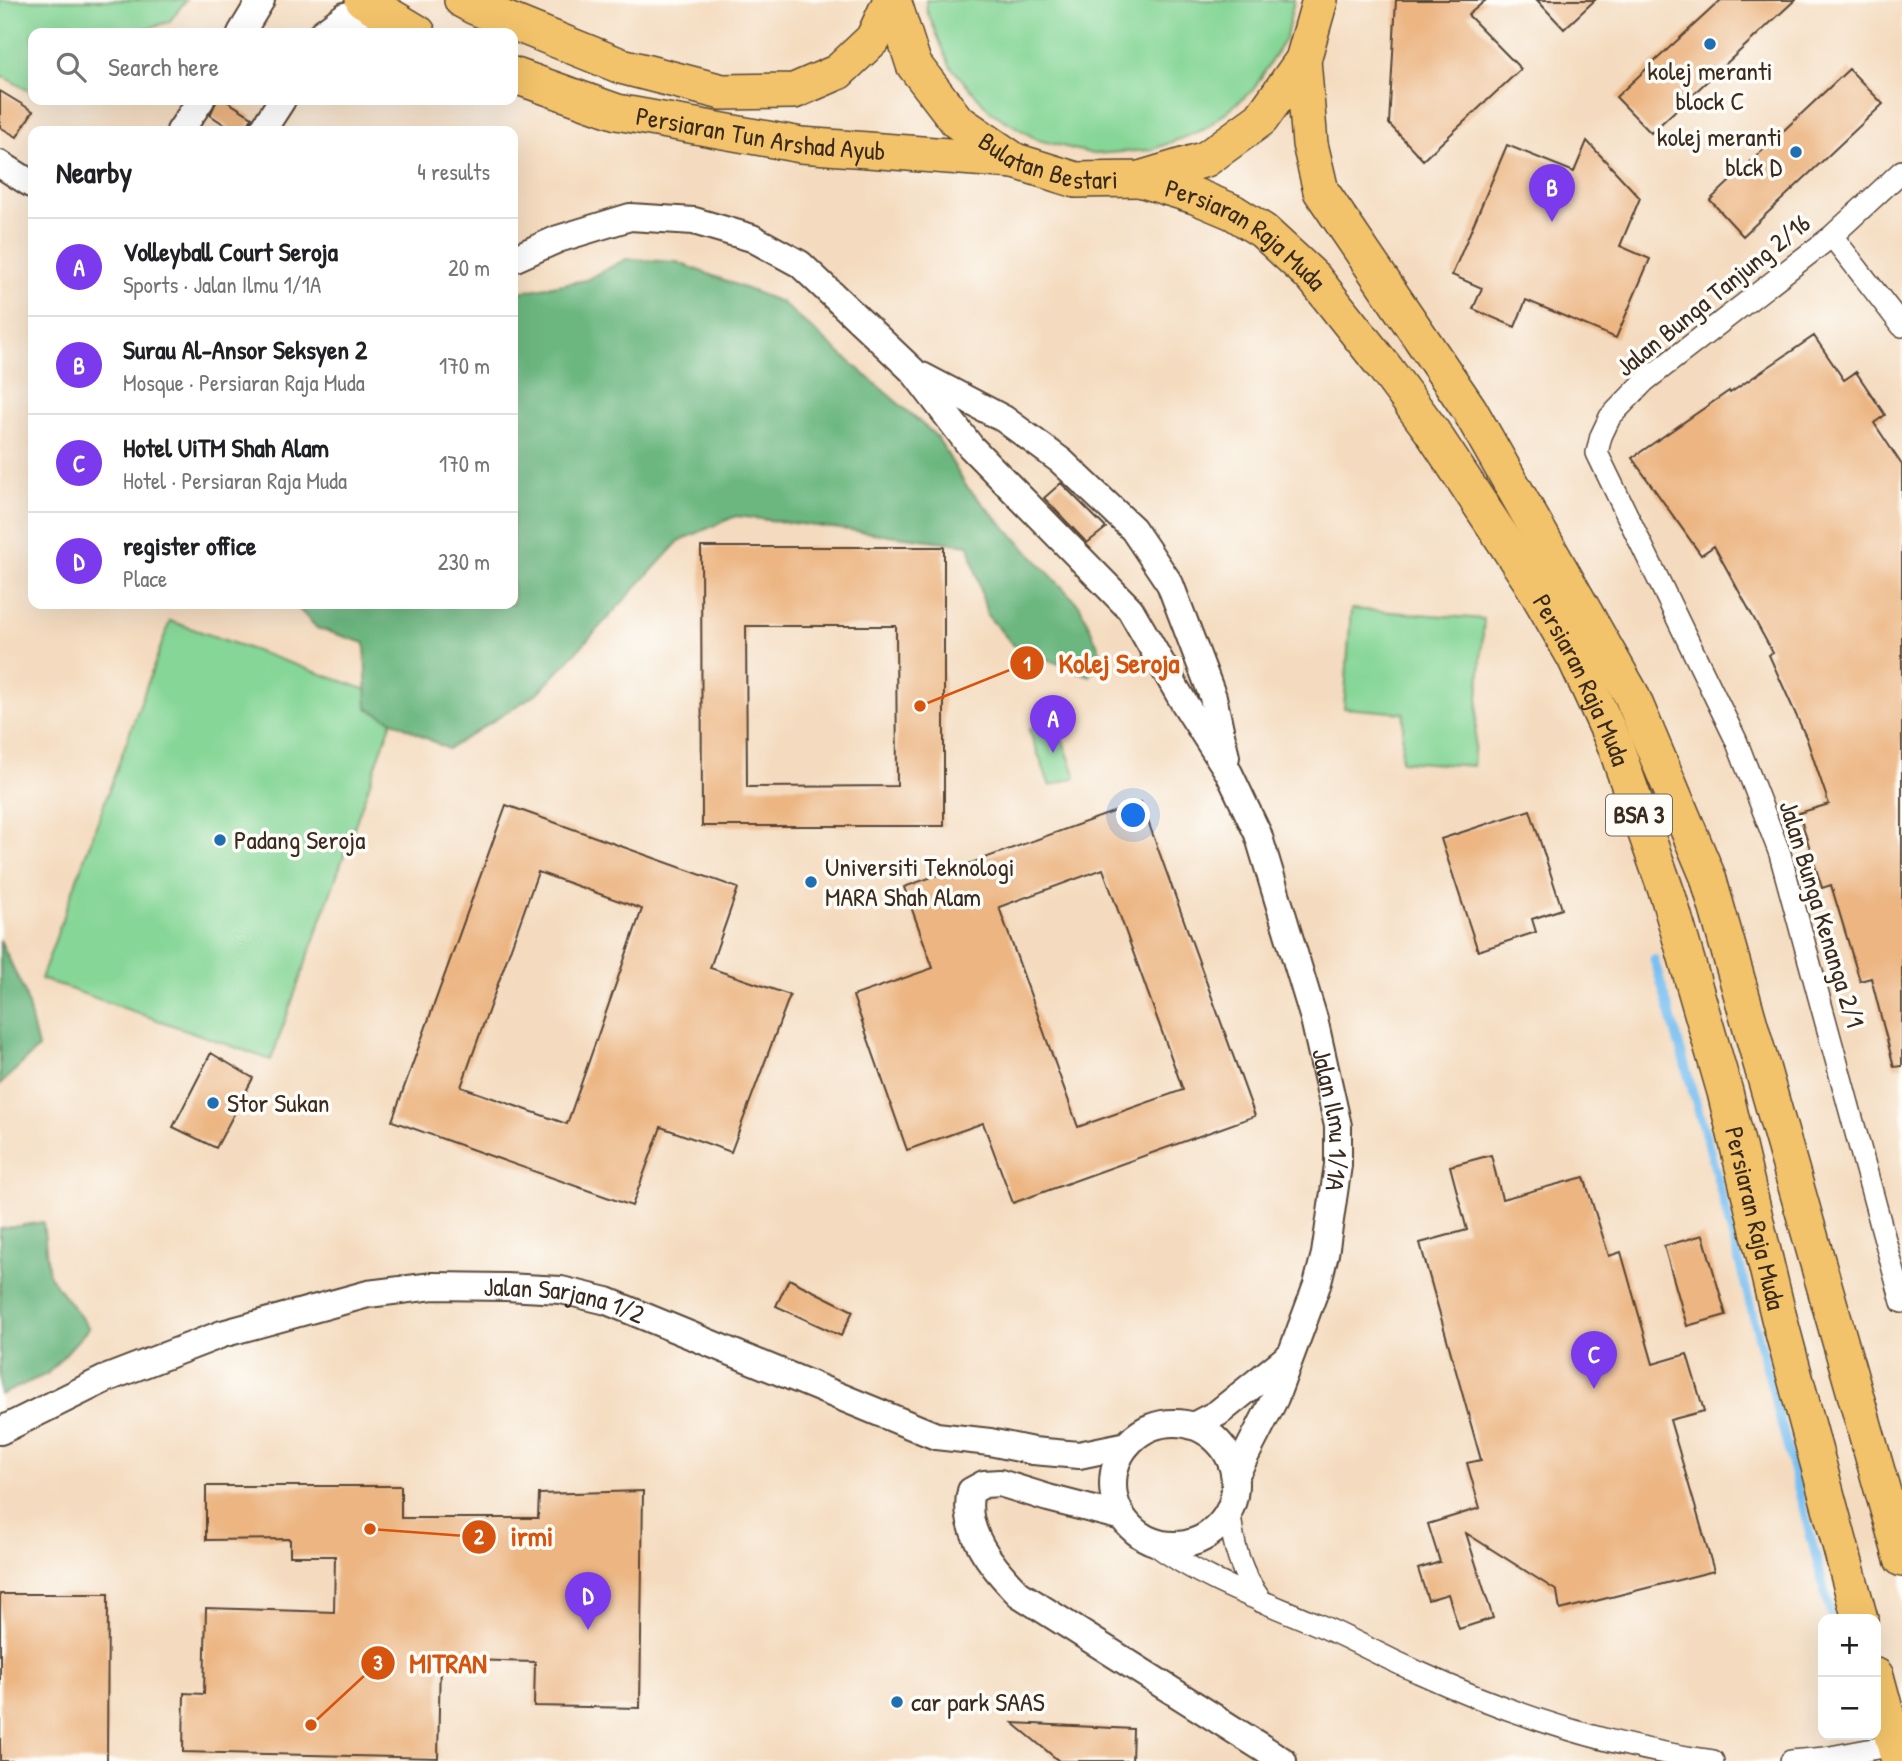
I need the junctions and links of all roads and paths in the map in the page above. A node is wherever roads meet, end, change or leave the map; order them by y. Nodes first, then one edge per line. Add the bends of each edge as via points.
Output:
1 (261, 0) edge
2 (462, 0) edge
3 (892, 0) edge
4 (1320, 0) edge
5 (370, 5) edge
6 (244, 28) edge
7 (329, 28) edge
8 (409, 28) edge
9 (1303, 60) junction
10 (518, 77) edge
11 (198, 105) edge
12 (279, 105) edge
13 (183, 126) edge
14 (265, 126) edge
15 (1016, 162) junction
16 (0, 164) edge
17 (1902, 171) edge
18 (1140, 179) junction
19 (28, 182) edge
20 (1832, 236) junction
21 (518, 258) edge
22 (1902, 326) edge
23 (913, 371) junction
24 (1610, 480) joint
25 (1229, 773) junction
26 (1902, 1302) edge
27 (1291, 1355) junction
28 (1193, 1426) junction
29 (0, 1432) edge
30 (1127, 1445) junction
31 (1235, 1476) junction
32 (1230, 1510) junction
33 (1122, 1517) junction
34 (1150, 1541) junction
35 (1902, 1559) edge
36 (1263, 1604) junction
37 (1859, 1614) edge
38 (1876, 1677) edge
39 (1896, 1753) edge
40 (1283, 1761) edge
41 (1713, 1761) edge
42 (1791, 1761) edge

1 - 6 street
2 - 3 main road, Persiaran Tun Arshad Ayub via 621,66 722,92 794,91 838,72 873,39
3 - 15 main road, Bulatan Bestari via 914,65 928,84 957,121
4 - 9 main road, Bulatan Bestari
5 - 7 street
5 - 8 main road
9 - 18 main road, Bulatan Bestari via 1261,119 1206,159
9 - 35 main road, Persiaran Raja Muda / BSA 3 via 1310,144 1321,191 1469,410 1625,682 1699,854 1723,921
10 - 15 main road, Persiaran Tun Arshad Ayub via 617,112 801,145
11 - 13 street
12 - 14 street
15 - 18 main road, Bulatan Bestari via 1076,180
16 - 19 street
17 - 20 street, Jalan Bunga Tanjung 2/16
18 - 37 main road, Persiaran Raja Muda / BSA 3 via 1233,212 1263,231 1314,278 1431,430 1530,580 1575,658 1615,745 1670,899 1725,1092 1779,1318
20 - 22 street
20 - 24 street, Jalan Bunga Tanjung 2/16 via 1646,381 1610,417 1597,453
21 - 23 street via 558,239 631,217 694,221 752,238 800,264
23 - 25 street via 971,447 1129,609
23 - 25 street via 1004,419 1060,461 1133,528 1170,584 1213,697
24 - 26 street, Jalan Bunga Kenanga 2/1 via 1736,740 1780,854
25 - 27 street, Jalan Ilmu 1/1A via 1258,834 1314,1019 1338,1126 1338,1165 1325,1254
27 - 28 street via 1218,1413
27 - 31 street, Jalan Ilmu 1/1A via 1275,1398
28 - 30 street via 1157,1425
28 - 31 street via 1225,1451
29 - 30 street, Jalan Sarjana 1/2 via 105,1379 222,1334 368,1294 433,1286 561,1290 607,1301 936,1436 1079,1455
30 - 33 street via 1112,1480
31 - 32 street
32 - 34 street via 1210,1534 1196,1541 1181,1545
32 - 36 street via 1242,1569
33 - 34 street
33 - 40 street via 1000,1483 984,1484 971,1492 968,1506 978,1542 1019,1594
34 - 36 street via 1174,1559
36 - 41 street via 1521,1714 1590,1737
38 - 39 main road
39 - 42 street

